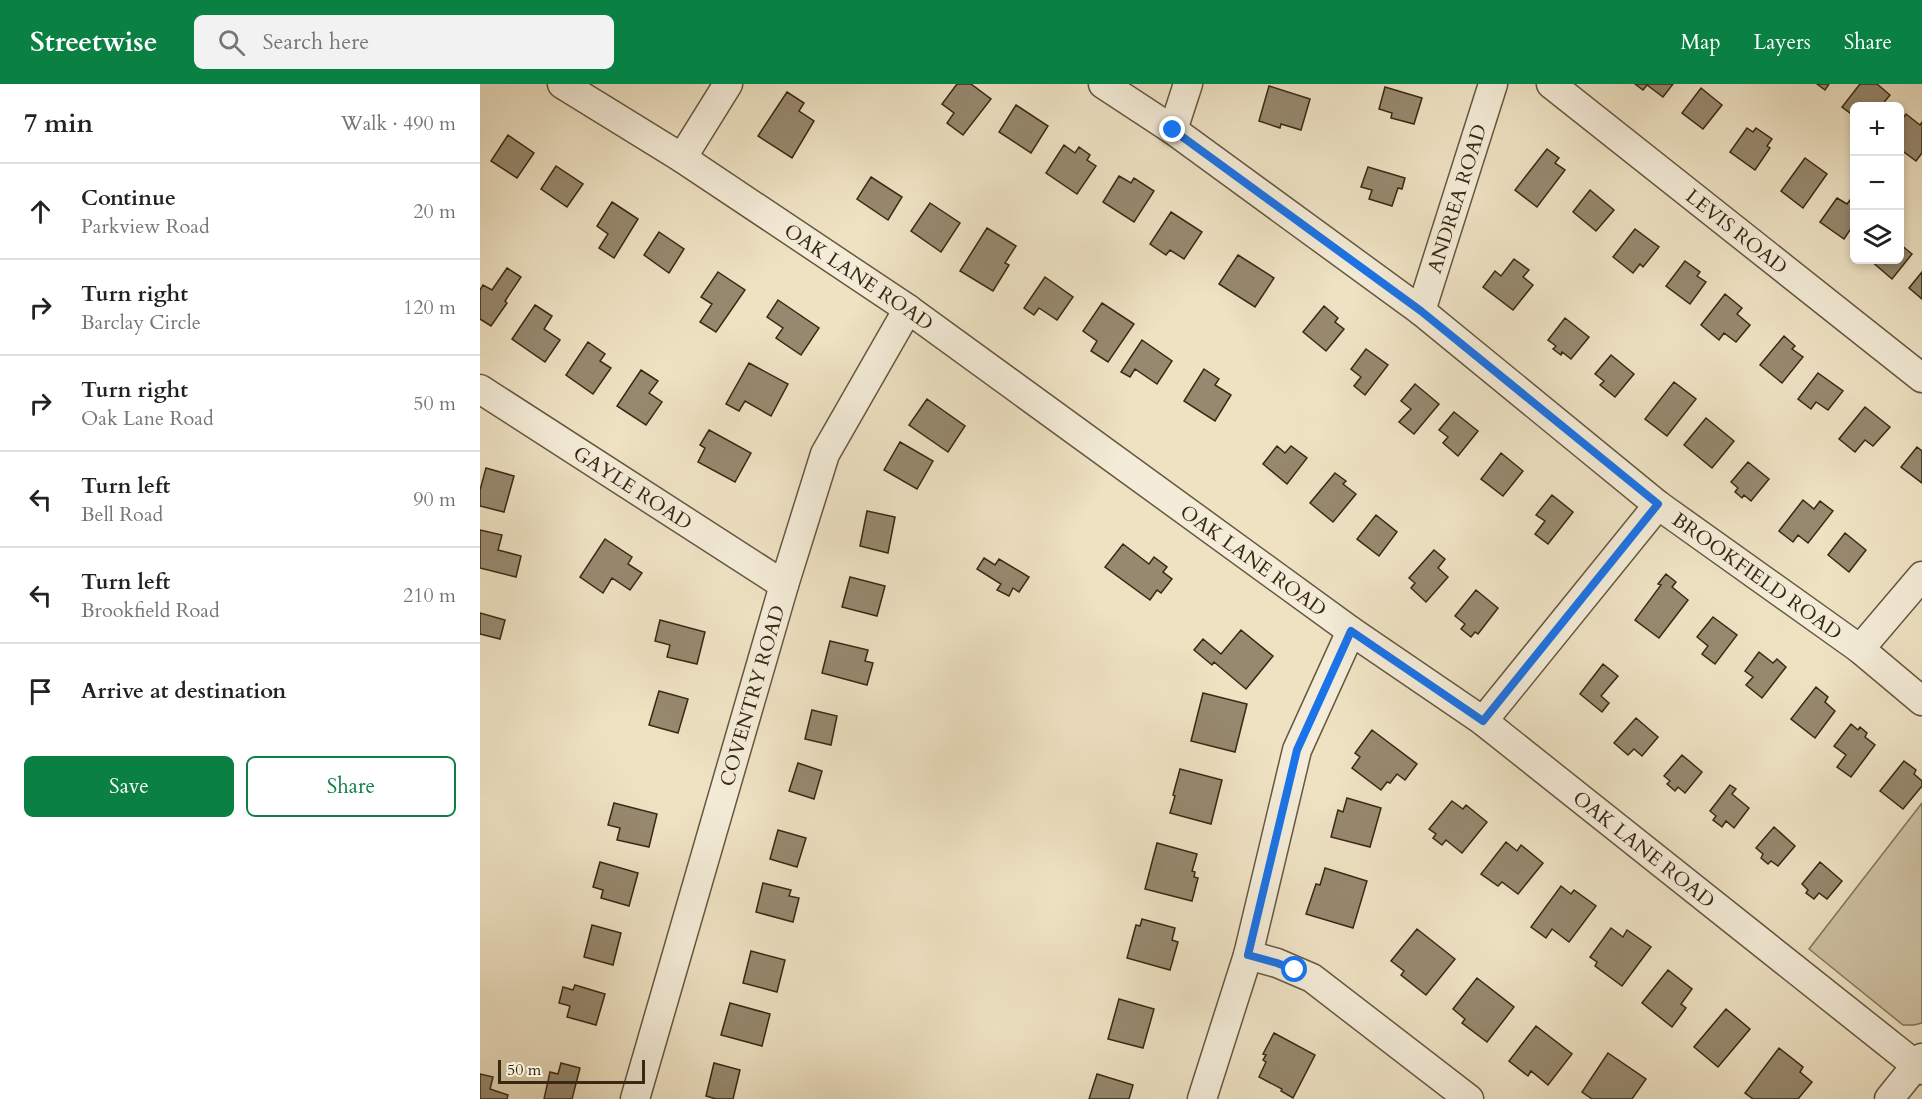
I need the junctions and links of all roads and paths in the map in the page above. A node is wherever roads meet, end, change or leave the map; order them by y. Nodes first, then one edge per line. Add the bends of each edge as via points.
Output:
1 (562, 84) edge
2 (728, 84) edge
3 (1102, 84) edge
4 (1188, 84) edge
5 (1493, 84) edge
6 (1551, 84) edge
7 (1173, 130) junction
8 (682, 158) junction
9 (908, 309) junction
10 (1421, 311) junction
11 (1922, 378) edge
12 (480, 389) edge
13 (1658, 504) junction
14 (1922, 576) edge
15 (784, 585) junction
16 (1351, 631) junction
17 (1860, 649) junction
18 (1922, 701) edge
19 (1483, 721) junction
20 (1248, 955) junction
21 (1920, 1064) edge
22 (635, 1099) edge
23 (1202, 1099) edge
24 (1469, 1099) edge
25 (1888, 1099) edge

1 - 8 street, OAK LANE ROAD
2 - 8 street
3 - 7 street, BROOKFIELD ROAD
4 - 7 street
5 - 10 street, ANDREA ROAD
6 - 11 street, LEVIS ROAD
7 - 10 street, BROOKFIELD ROAD
8 - 9 street, OAK LANE ROAD
9 - 15 street, COVENTRY ROAD via 825,454
9 - 16 street, OAK LANE ROAD
10 - 13 street, BROOKFIELD ROAD
12 - 15 street, GAYLE ROAD
13 - 17 street, BROOKFIELD ROAD
13 - 19 street
14 - 17 street
15 - 22 street, COVENTRY ROAD
16 - 19 street, OAK LANE ROAD
16 - 20 street via 1297,750
17 - 18 street, BROOKFIELD ROAD
19 - 21 street, OAK LANE ROAD
20 - 23 street
20 - 24 street via 1312,978
21 - 25 street

